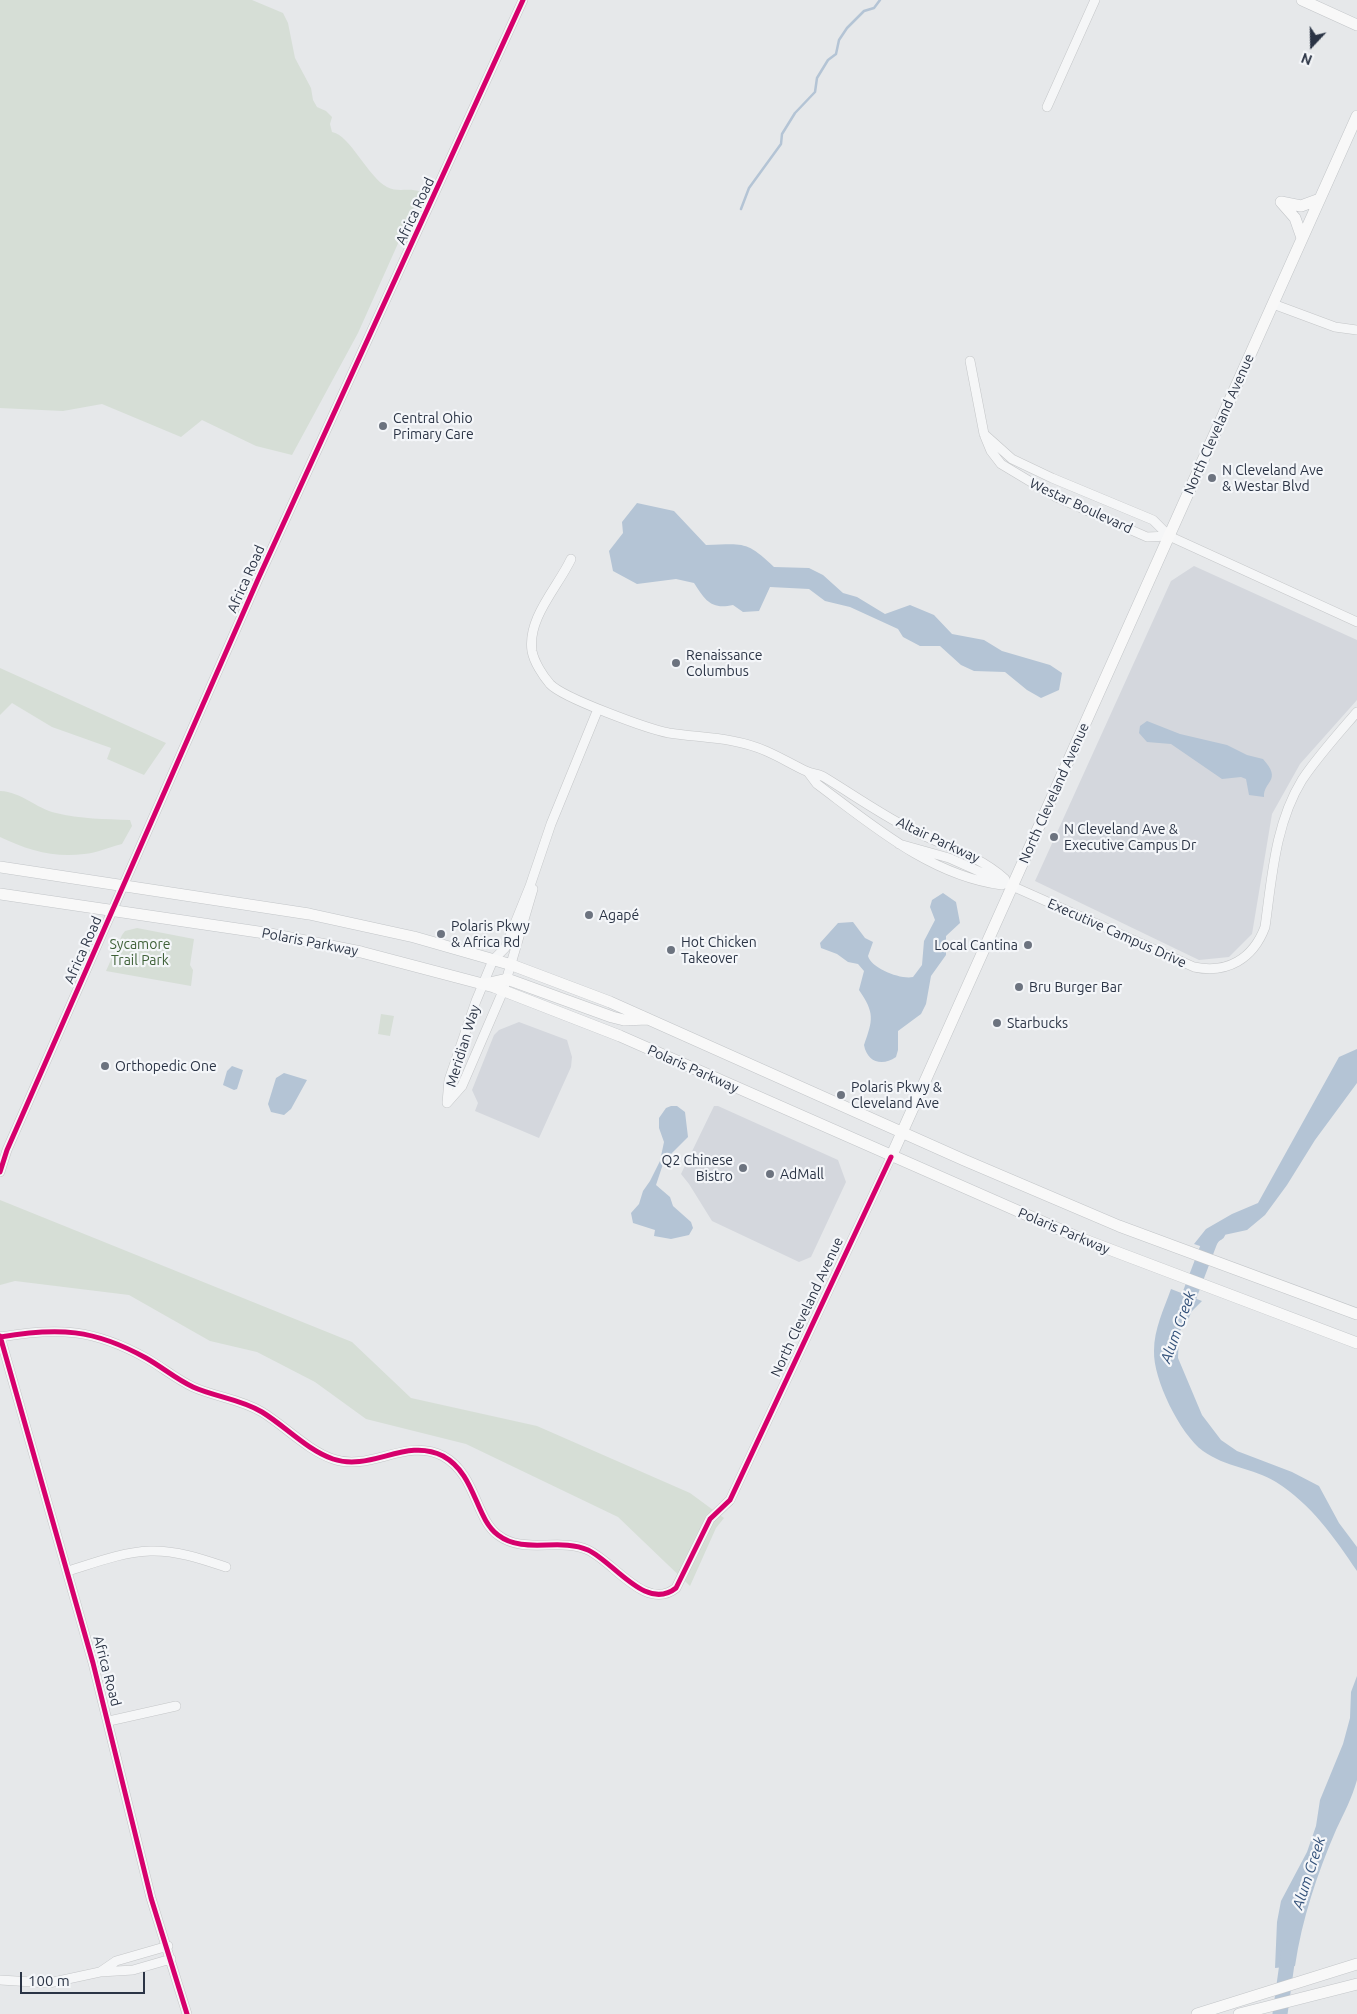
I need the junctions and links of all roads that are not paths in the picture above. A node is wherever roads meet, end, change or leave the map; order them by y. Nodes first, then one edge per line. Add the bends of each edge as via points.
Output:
1 (524, 0) edge
2 (1095, 0) edge
3 (1302, 0) edge
4 (1357, 25) edge
5 (1047, 107) dead end
6 (1357, 116) edge
7 (1320, 199) junction
8 (1302, 238) junction
9 (1273, 304) junction
10 (1357, 330) edge
11 (970, 361) dead end
12 (984, 434) junction
13 (1169, 536) junction
14 (571, 559) dead end
15 (1357, 622) edge
16 (598, 709) junction
17 (1357, 712) edge
18 (808, 772) junction
19 (0, 867) edge
20 (536, 867) junction
21 (124, 885) junction
22 (1012, 886) junction
23 (0, 894) edge
24 (112, 911) junction
25 (493, 960) junction
26 (512, 966) junction
27 (484, 984) junction
28 (505, 985) junction
29 (648, 1019) junction
30 (902, 1132) junction
31 (891, 1157) junction
32 (0, 1172) edge
33 (1357, 1314) edge
34 (0, 1336) edge
35 (1357, 1343) edge
36 (226, 1566) dead end
37 (68, 1571) junction
38 (176, 1706) dead end
39 (109, 1721) junction
40 (168, 1946) junction
41 (172, 1959) junction
42 (1357, 1964) edge
43 (100, 1972) junction
44 (0, 1980) edge
45 (1357, 1984) edge
46 (1244, 2012) edge
47 (187, 2014) edge
48 (1197, 2014) edge

1 - 21 street, Africa Road via 259,577
2 - 5 street
3 - 4 main road
6 - 7 main road, North Cleveland Avenue
7 - 8 main road, North Cleveland Avenue
7 - 8 main road via 1302,206 1281,202 1295,218
8 - 9 main road, North Cleveland Avenue
9 - 10 street via 1336,327
9 - 13 main road, North Cleveland Avenue
11 - 12 street, Westar Boulevard
12 - 13 street, Westar Boulevard via 1012,459 1152,520
12 - 13 street, Westar Boulevard via 1001,464 1056,497 1147,537
13 - 15 street, Westar Boulevard
13 - 22 main road, North Cleveland Avenue
14 - 16 street, Altair Parkway via 536,619 532,652 550,684
16 - 18 street, Altair Parkway via 668,733 733,740 765,750
16 - 20 street, Meridian Way
17 - 22 street, Executive Campus Drive via 1313,765 1292,799 1280,834 1265,927 1254,948 1239,962 1215,969 1194,967
18 - 22 street, Altair Parkway via 822,775 908,829 986,863
18 - 22 street, Altair Parkway via 816,784 899,844 979,882
19 - 21 main road, Polaris Parkway
20 - 25 street, Meridian Way via 505,948
20 - 26 street, Meridian Way via 533,892
21 - 24 street, Africa Road
21 - 25 main road, Polaris Parkway via 364,925
22 - 30 main road, North Cleveland Avenue
23 - 24 main road, Polaris Parkway
24 - 27 main road, Polaris Parkway via 361,952
24 - 32 street, Africa Road
25 - 26 main road, Polaris Parkway
25 - 27 street, Meridian Way
26 - 28 street, Meridian Way
26 - 29 main road, Polaris Parkway
27 - 28 main road
27 - 28 street, Meridian Way via 449,1080 447,1104 462,1086
28 - 29 main road via 624,1020
28 - 31 main road, Polaris Parkway
29 - 30 main road, Polaris Parkway
30 - 31 main road, North Cleveland Avenue
30 - 33 main road, Polaris Parkway via 1119,1226
31 - 34 street, North Cleveland Avenue via 730,1500 710,1519 676,1588 659,1596 636,1586 589,1551 571,1545 526,1546 496,1534 457,1466 433,1452 406,1450 367,1461 332,1459 260,1411 194,1388 124,1346 61,1330
31 - 35 main road, Polaris Parkway via 1164,1272
34 - 37 street, Africa Road
36 - 37 street via 178,1554 149,1551
37 - 39 street, Africa Road
38 - 39 street
39 - 40 street, Africa Road via 151,1898
40 - 41 street, Africa Road
40 - 43 street via 116,1961
41 - 43 street via 122,1972
41 - 47 street, Africa Road
42 - 48 main road
43 - 44 street via 49,1983
45 - 46 main road

